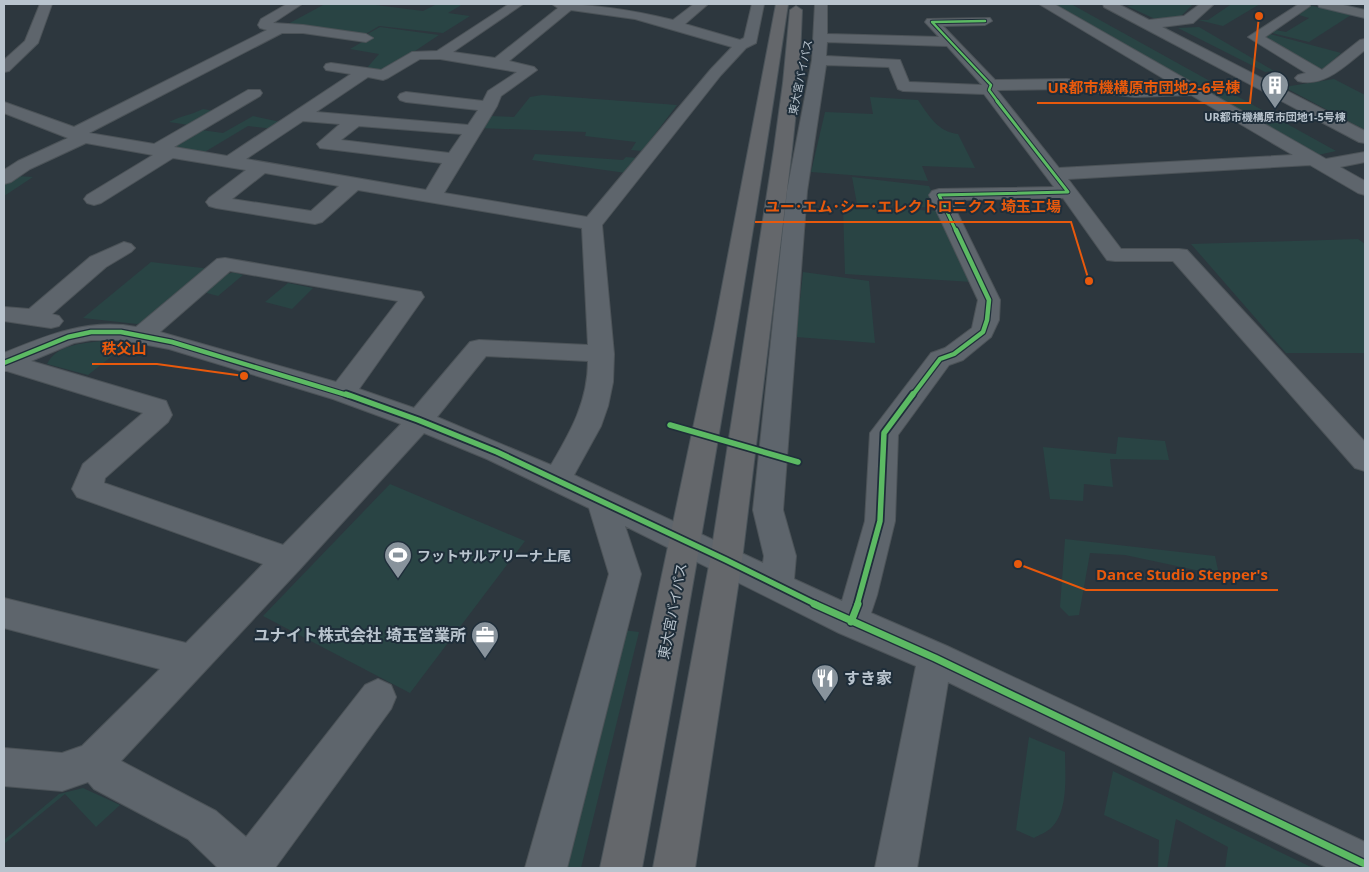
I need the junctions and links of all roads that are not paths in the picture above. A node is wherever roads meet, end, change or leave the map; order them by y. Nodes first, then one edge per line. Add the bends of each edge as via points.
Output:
1 (46, 4) edge
2 (296, 4) edge
3 (517, 4) edge
4 (564, 4) edge
5 (651, 4) edge
6 (702, 4) edge
7 (758, 4) edge
8 (767, 4) edge
9 (782, 4) edge
10 (797, 4) edge
11 (813, 4) edge
12 (821, 4) edge
13 (1045, 4) edge
14 (1109, 4) edge
15 (1208, 4) edge
16 (1324, 4) edge
17 (1342, 4) edge
18 (592, 6) edge
19 (1304, 6) dead end
20 (1365, 10) edge
21 (1365, 14) edge
22 (635, 15) junction
23 (985, 21) dead end
24 (1148, 24) junction
25 (675, 25) junction
26 (279, 29) junction
27 (366, 38) dead end
28 (950, 42) junction
29 (1365, 44) edge
30 (741, 45) junction
31 (820, 49) junction
32 (440, 56) junction
33 (498, 63) junction
34 (331, 67) dead end
35 (4, 68) edge
36 (365, 72) junction
37 (1321, 75) junction
38 (1262, 84) junction
39 (991, 88) junction
40 (1196, 90) junction
41 (254, 93) dead end
42 (406, 97) dead end
43 (489, 106) junction
44 (4, 107) edge
45 (302, 116) junction
46 (354, 121) junction
47 (472, 130) junction
48 (79, 136) junction
49 (1365, 138) edge
50 (758, 147) junction
51 (782, 149) junction
52 (162, 152) junction
53 (1365, 157) edge
54 (454, 159) junction
55 (1318, 162) junction
56 (229, 163) junction
57 (260, 168) junction
58 (4, 178) edge
59 (1061, 183) junction
60 (353, 184) junction
61 (1365, 189) edge
62 (432, 196) junction
63 (94, 199) dead end
64 (592, 224) junction
65 (124, 248) dead end
66 (4, 314) edge
67 (34, 316) junction
68 (142, 335) junction
69 (68, 337) junction
70 (602, 354) junction
71 (5, 363) edge
72 (342, 393) junction
73 (418, 420) junction
74 (1365, 460) edge
75 (556, 480) junction
76 (602, 501) junction
77 (686, 541) junction
78 (289, 560) junction
79 (726, 560) junction
80 (778, 587) junction
81 (4, 613) edge
82 (851, 622) junction
83 (935, 658) junction
84 (192, 661) junction
85 (378, 697) dead end
86 (94, 761) junction
87 (4, 767) edge
88 (1365, 864) edge
89 (249, 868) edge
90 (546, 868) edge
91 (621, 868) edge
92 (674, 868) edge
93 (896, 868) edge

1 - 35 street via 31,43
2 - 26 street via 265,24
3 - 32 street
4 - 18 street
4 - 33 street
5 - 22 street
6 - 25 street
7 - 30 street via 751,40
8 - 50 highway, 東大宮バイパス via 755,91
9 - 50 highway, 東大宮バイパス
10 - 51 highway, 東大宮バイパス
11 - 51 highway, 東大宮バイパス via 807,57
12 - 31 street
13 - 40 street
14 - 24 street
15 - 24 street via 1188,20
16 - 21 main road
17 - 20 main road
18 - 22 street
19 - 37 street via 1255,37
22 - 25 street
23 - 28 street via 932,22
24 - 38 street
25 - 30 street
26 - 27 street
26 - 48 street via 145,96
28 - 31 street
28 - 39 street
29 - 37 street
30 - 64 street
31 - 39 street via 895,63 903,86
31 - 80 street via 797,191 768,510 780,556
32 - 33 street
32 - 36 street via 417,55 383,75
33 - 43 street via 529,70 494,94
34 - 36 street
36 - 45 street
37 - 38 street
38 - 49 street
39 - 40 street via 1067,84 1135,92
39 - 59 street
40 - 55 street
41 - 52 street
42 - 43 street
43 - 47 street
44 - 48 street
45 - 46 street
45 - 56 street
46 - 47 street
46 - 54 street via 326,144
47 - 54 street
48 - 52 street
48 - 58 street
50 - 77 highway, 東大宮バイパス
51 - 79 highway, 東大宮バイパス
52 - 56 street
52 - 63 street
53 - 55 street
54 - 62 street
55 - 59 street
55 - 61 street
56 - 57 street
57 - 60 street
57 - 60 street via 216,202 315,218
59 - 74 street via 1115,255 1179,255
59 - 82 street via 939,195 989,300 987,320 983,332 954,354 940,359 884,433 880,521
60 - 62 street
62 - 64 street
64 - 70 street
65 - 67 street via 98,262
66 - 67 street
67 - 69 street via 64,325
68 - 69 street via 91,332
68 - 72 street
68 - 72 street via 226,264 413,297
69 - 71 street
70 - 73 street via 479,348
70 - 75 street via 601,380 588,427
71 - 78 street via 157,408 159,415 93,472 87,489
72 - 73 street
73 - 75 street
73 - 78 street
75 - 76 street
76 - 77 street
76 - 90 street via 625,574
77 - 79 street
77 - 91 highway, 東大宮バイパス
78 - 84 street
79 - 80 street
79 - 92 highway, 東大宮バイパス
80 - 82 street
81 - 84 street
82 - 83 street
83 - 88 street
83 - 93 street
84 - 86 street
85 - 89 street
86 - 87 street via 62,772
86 - 89 street via 108,775 202,825

